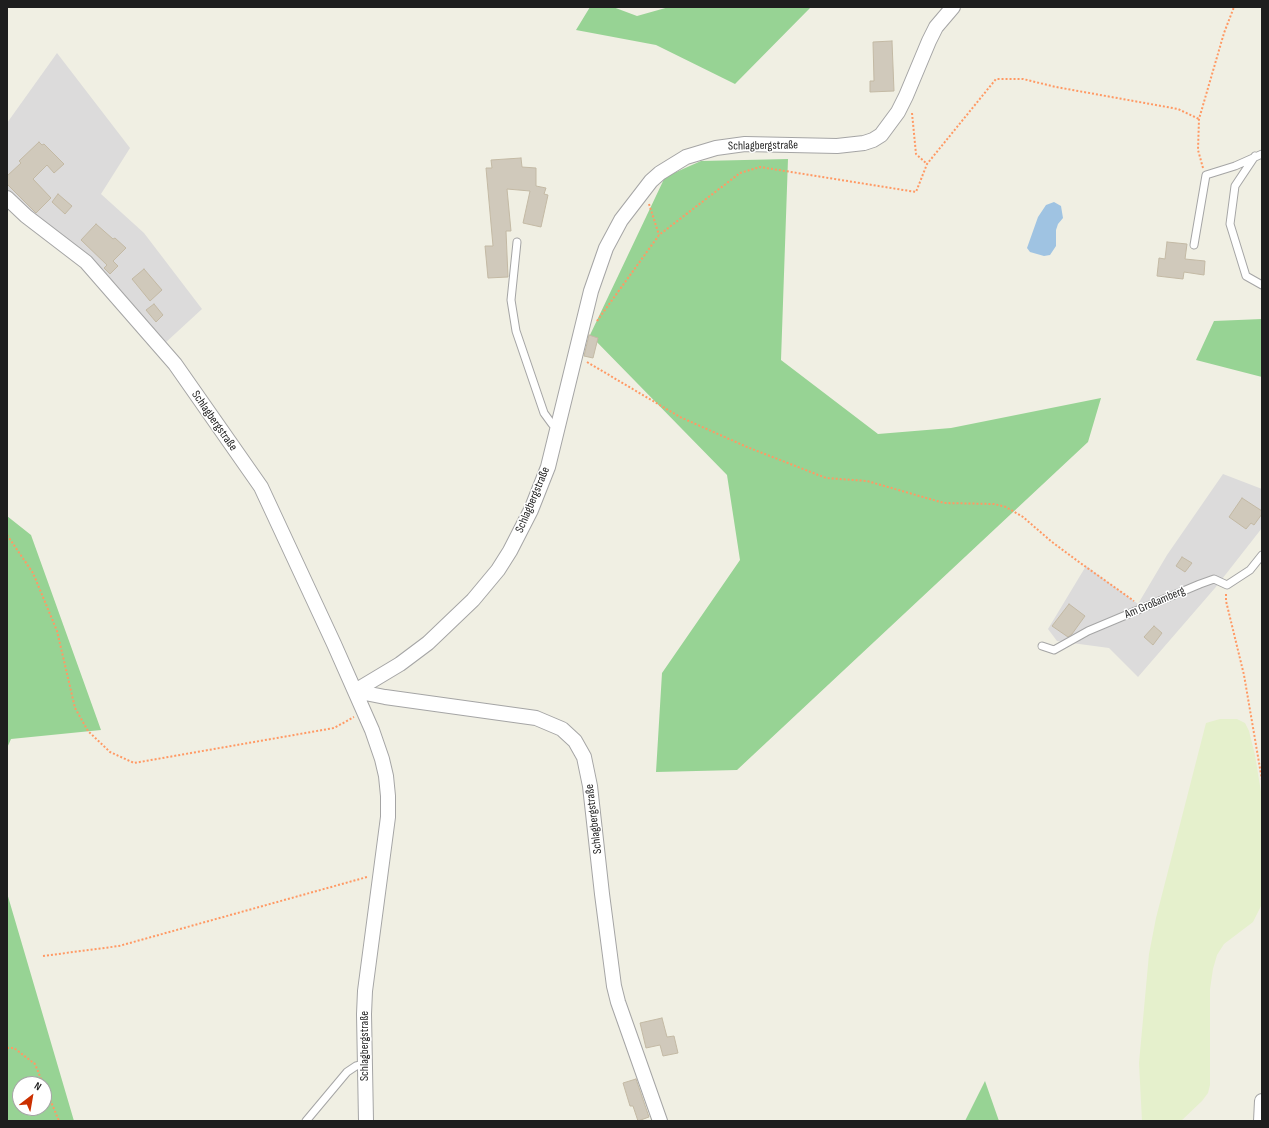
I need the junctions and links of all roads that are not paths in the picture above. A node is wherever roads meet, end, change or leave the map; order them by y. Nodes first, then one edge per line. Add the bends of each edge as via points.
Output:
1 (953, 7) edge
2 (1259, 155) edge
3 (7, 198) edge
4 (516, 242) dead end
5 (1194, 245) dead end
6 (1262, 285) edge
7 (558, 428) junction
8 (1262, 555) edge
9 (1042, 646) dead end
10 (355, 691) junction
11 (365, 1064) junction
12 (1262, 1101) edge
13 (306, 1121) edge
14 (366, 1121) edge
15 (660, 1121) edge
16 (1261, 1121) edge

1 - 7 street, Schlagbergstraße via 936,27 896,116 873,140 837,146 745,144 716,148 686,157 660,173 644,189 621,220 606,248 591,291
2 - 5 lane via 1206,175
2 - 6 lane via 1235,186 1230,224 1246,276
3 - 10 street, Schlagbergstraße via 26,216 86,262 179,371 261,487
4 - 7 lane via 511,300 516,331 544,413
7 - 10 street, Schlagbergstraße via 548,467 531,510 498,570 473,600 428,643 400,664
8 - 9 lane, Am Großamberg via 1250,570 1227,585 1214,580 1200,584 1088,631 1054,650
10 - 11 street, Schlagbergstraße via 377,744 386,776 388,796 388,817 364,1014
10 - 15 street, Schlagbergstraße via 536,718 562,729 576,741 584,757 590,786 614,986
11 - 13 lane via 347,1072
11 - 14 street, Schlagbergstraße
12 - 16 street

